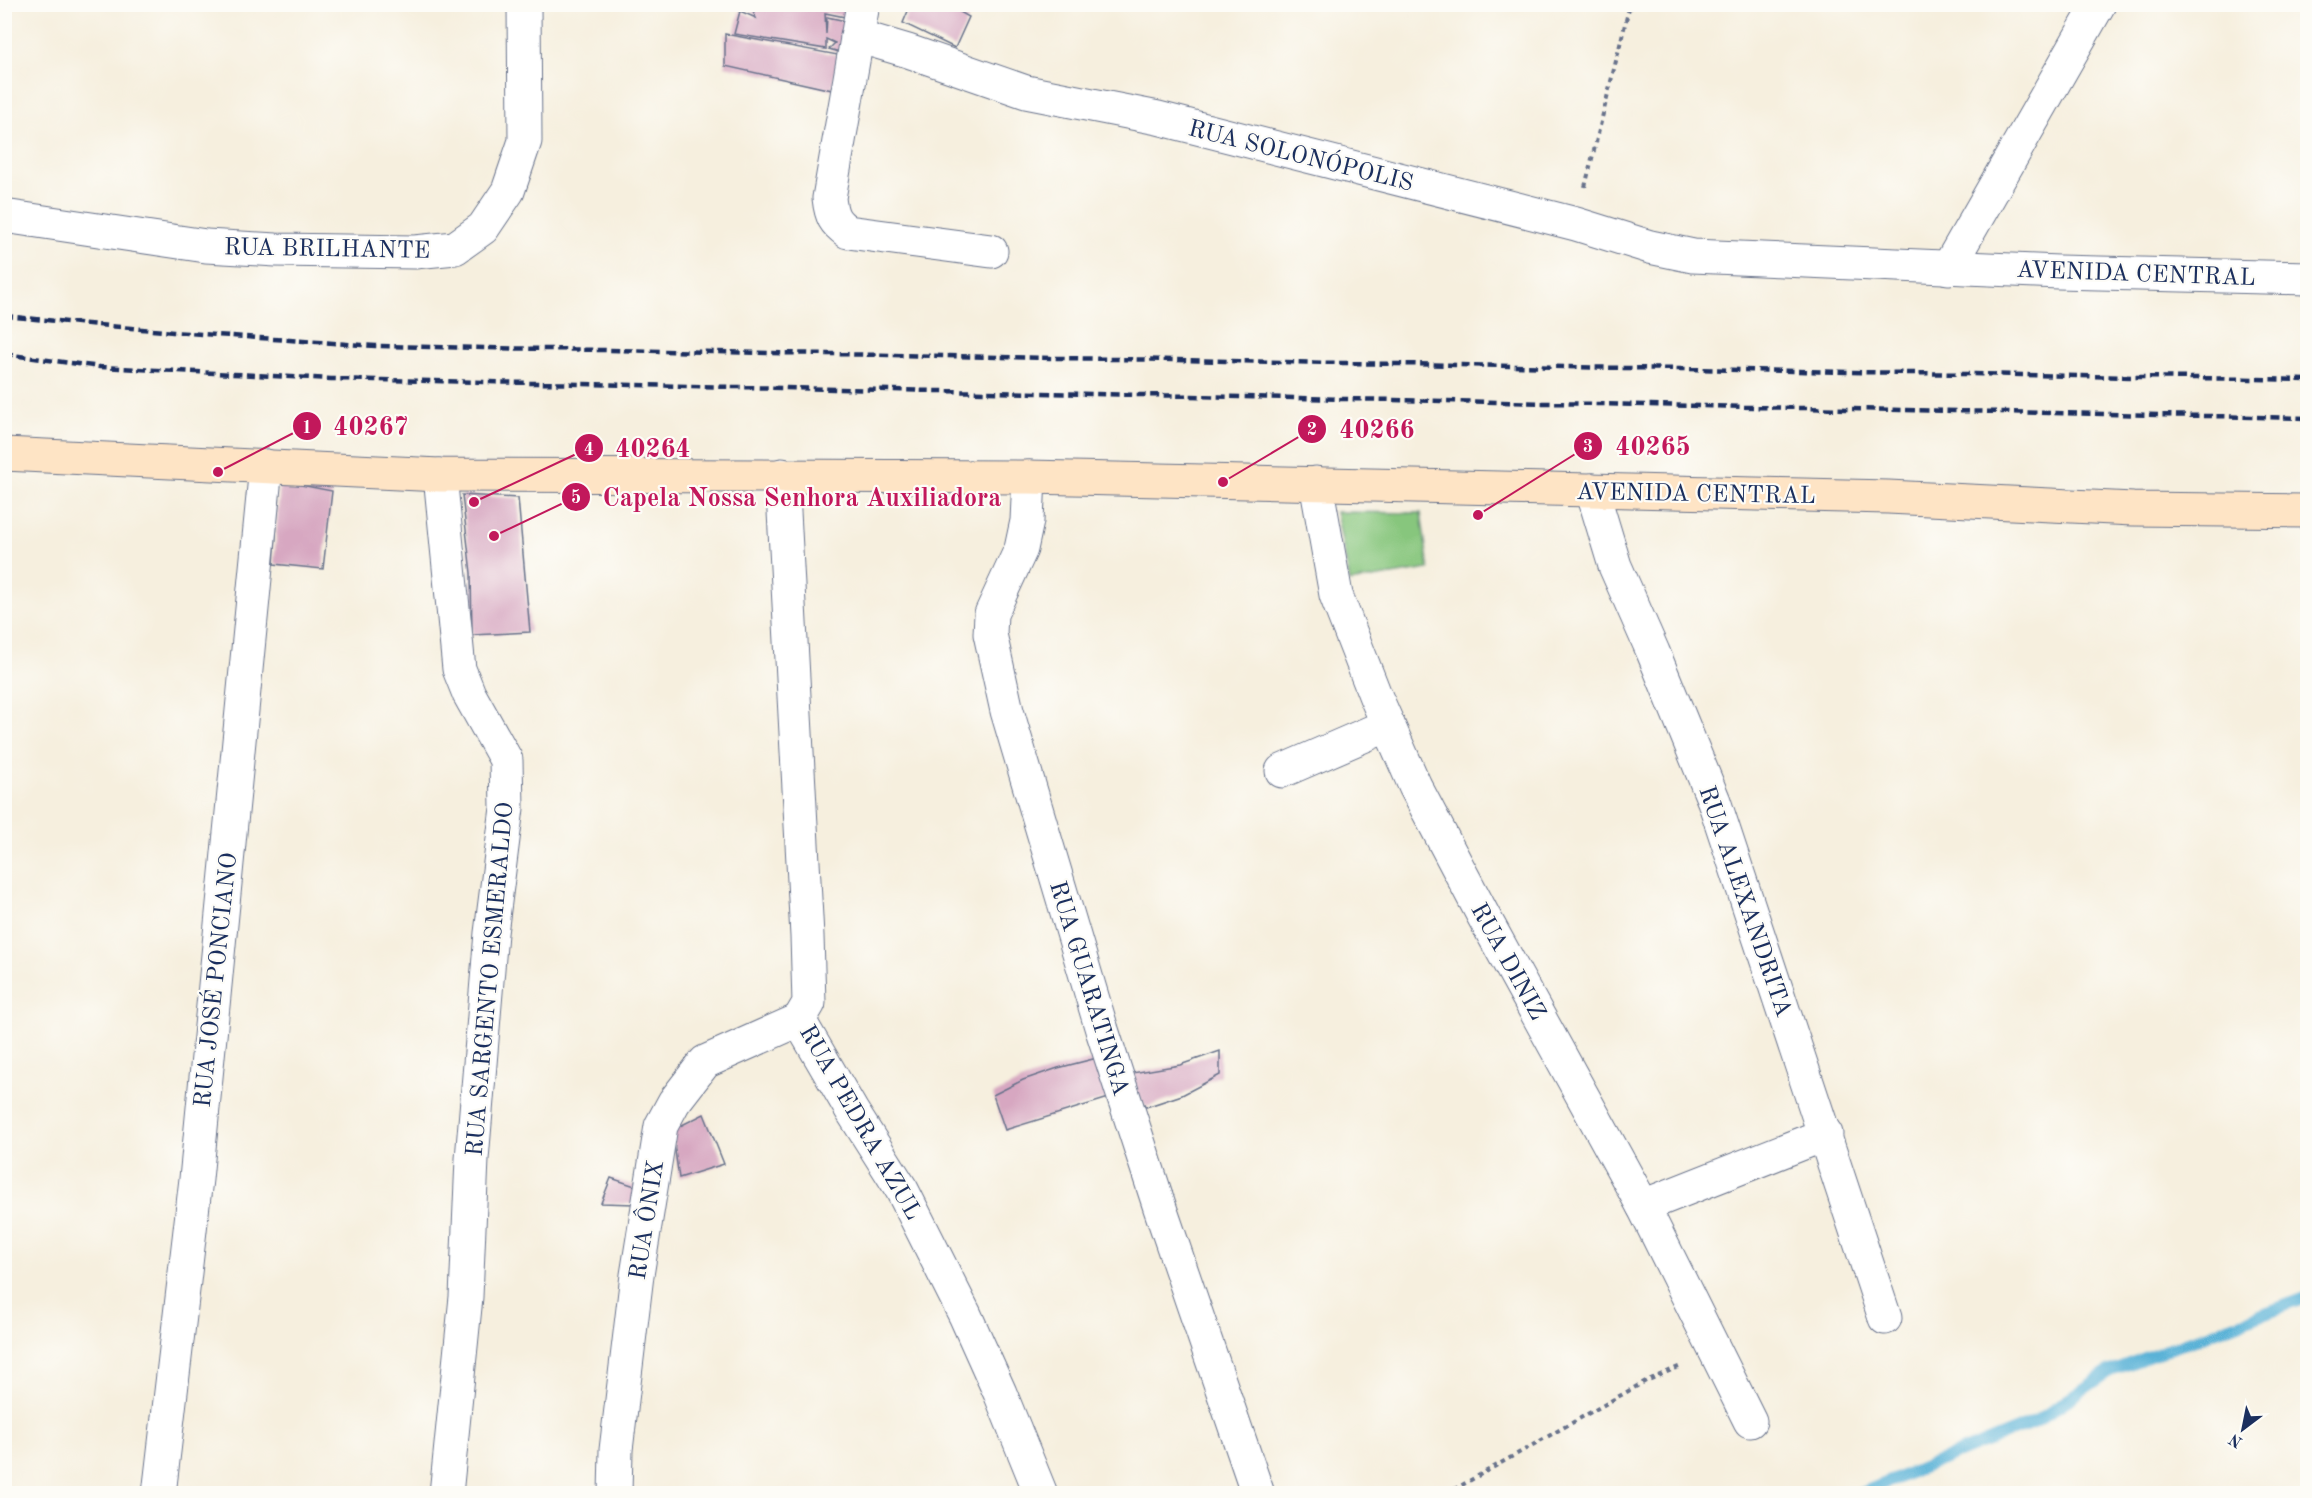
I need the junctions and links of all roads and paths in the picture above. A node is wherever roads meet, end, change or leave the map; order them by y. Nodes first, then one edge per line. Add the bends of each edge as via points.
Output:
1 (524, 4) edge
2 (863, 4) edge
3 (1630, 4) edge
4 (2099, 4) edge
5 (857, 36) junction
6 (4, 216) edge
7 (1576, 224) junction
8 (991, 251) dead end
9 (1749, 258) joint
10 (1948, 267) junction
11 (2307, 278) edge
12 (4, 454) edge
13 (266, 466) junction
14 (440, 475) junction
15 (783, 475) junction
16 (1029, 477) junction
17 (1316, 483) junction
18 (1592, 490) junction
19 (2307, 511) edge
20 (1388, 725) junction
21 (1282, 771) dead end
22 (799, 1020) junction
23 (1826, 1134) junction
24 (1643, 1206) junction
25 (1885, 1318) dead end
26 (1715, 1352) junction
27 (1750, 1421) dead end
28 (159, 1494) edge
29 (447, 1494) edge
30 (615, 1494) edge
31 (1041, 1494) edge
32 (1258, 1494) edge
33 (1446, 1494) edge

1 - 6 street, RUA BRILHANTE via 525,141 508,192 483,228 455,248 415,252 206,246
2 - 5 street
3 - 7 path
4 - 10 street
5 - 7 street, RUA SOLONÓPOLIS via 1026,92 1158,118
5 - 8 street via 829,198 830,214 848,232
7 - 9 street, RUA SOLONÓPOLIS via 1693,256
9 - 10 street, AVENIDA CENTRAL
10 - 11 street, AVENIDA CENTRAL
12 - 13 street, AVENIDA CENTRAL
13 - 14 street, AVENIDA CENTRAL
13 - 28 street, RUA JOSÉ PONCIANO via 196,1179
14 - 15 street, AVENIDA CENTRAL
14 - 29 street, RUA SARGENTO ESMERALDO via 459,669 506,760 507,808 489,957 472,1160 466,1297
15 - 16 street, AVENIDA CENTRAL
15 - 22 street, RUA PEDRA AZUL via 809,1003
16 - 17 street, AVENIDA CENTRAL
16 - 32 street, RUA GUARATINGA via 1028,521 1021,549 992,614 990,634 1007,711 1102,1030
17 - 18 street, AVENIDA CENTRAL
17 - 20 street, RUA DINIZ via 1336,595
18 - 19 street, AVENIDA CENTRAL via 1888,497 2133,509
18 - 23 street, RUA ALEXANDRITA via 1614,566 1714,801
20 - 21 street
20 - 24 street, RUA DINIZ via 1415,786 1484,917
22 - 30 street, RUA ÔNIX via 705,1062 661,1126 636,1286 616,1450
22 - 31 street, RUA PEDRA AZUL via 903,1190 992,1374
23 - 24 street
23 - 25 street, RUA ALEXANDRITA
24 - 26 street, RUA DINIZ
26 - 27 street, RUA DINIZ
26 - 33 path via 1646,1381

